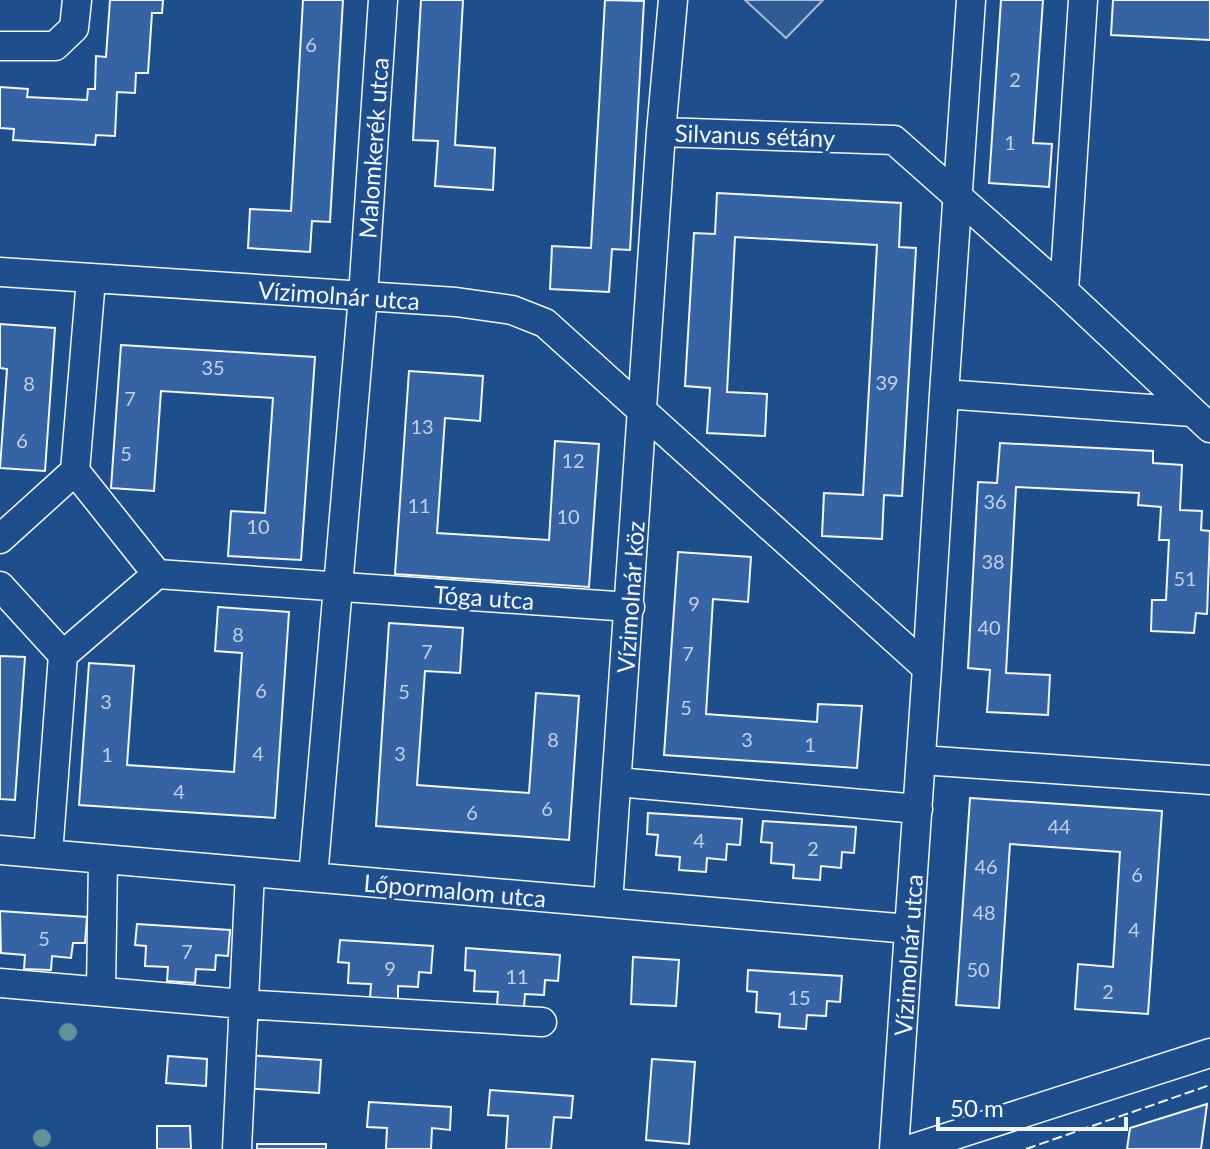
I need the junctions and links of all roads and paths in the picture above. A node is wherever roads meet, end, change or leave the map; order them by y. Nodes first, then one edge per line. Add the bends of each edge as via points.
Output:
1 (77, 0) edge
2 (383, 0) edge
3 (673, 0) edge
4 (971, 0) edge
5 (1083, 0) edge
6 (0, 46) edge
7 (661, 132) junction
8 (960, 197) junction
9 (0, 272) edge
10 (91, 279) junction
11 (1064, 291) junction
12 (363, 296) junction
13 (944, 394) junction
14 (641, 410) junction
15 (1201, 420) edge
16 (75, 471) junction
17 (0, 539) edge
18 (157, 574) junction
19 (0, 586) edge
20 (337, 588) junction
21 (630, 607) junction
22 (63, 655) junction
23 (927, 668) junction
24 (921, 760) junction
25 (1210, 780) edge
26 (617, 782) junction
27 (918, 809) junction
28 (0, 850) edge
29 (48, 854) junction
30 (103, 859) junction
31 (250, 872) junction
32 (313, 877) junction
33 (608, 903) junction
34 (909, 929) junction
35 (0, 983) edge
36 (101, 991) junction
37 (243, 1004) junction
38 (542, 1022) dead end
39 (1210, 1040) edge
40 (1210, 1053) edge
41 (237, 1149) edge
42 (894, 1149) edge
43 (911, 1149) edge

1 - 6 street via 74,28 55,46
2 - 12 street, Malomkerék utca
3 - 7 street, Silvanus sétány
4 - 8 street
5 - 11 street
7 - 8 street, Silvanus sétány via 894,140
7 - 14 street
8 - 11 street, Silvanus sétány
8 - 13 street
9 - 10 street, Vízimolnár utca
10 - 12 street, Vízimolnár utca
10 - 16 street
11 - 15 street, Silvanus sétány
12 - 14 street, Vízimolnár utca via 512,310 545,323
12 - 20 street
13 - 15 street, Silvanus sétány
13 - 23 street, Vízimolnár utca
14 - 21 street, Vízimolnár köz
14 - 23 street, Vízimolnár utca
16 - 17 street
16 - 18 street
18 - 20 street, Tóga utca
18 - 22 street
19 - 22 street
20 - 21 street, Tóga utca
20 - 32 street
21 - 26 street, Vízimolnár köz
22 - 29 street
23 - 24 street, Vízimolnár utca
24 - 25 street
24 - 27 street, Vízimolnár utca
26 - 27 street
26 - 33 street, Vízimolnár köz
27 - 34 street, Vízimolnár utca
28 - 29 street, Lőpormalom utca
29 - 30 street, Lőpormalom utca
30 - 31 street, Lőpormalom utca
30 - 36 street
31 - 32 street, Lőpormalom utca
31 - 37 street
32 - 33 street, Lőpormalom utca
33 - 34 street, Lőpormalom utca
34 - 42 street, Vízimolnár utca
35 - 36 street
36 - 37 street
37 - 38 street
37 - 41 street
39 - 40 street
40 - 43 street

